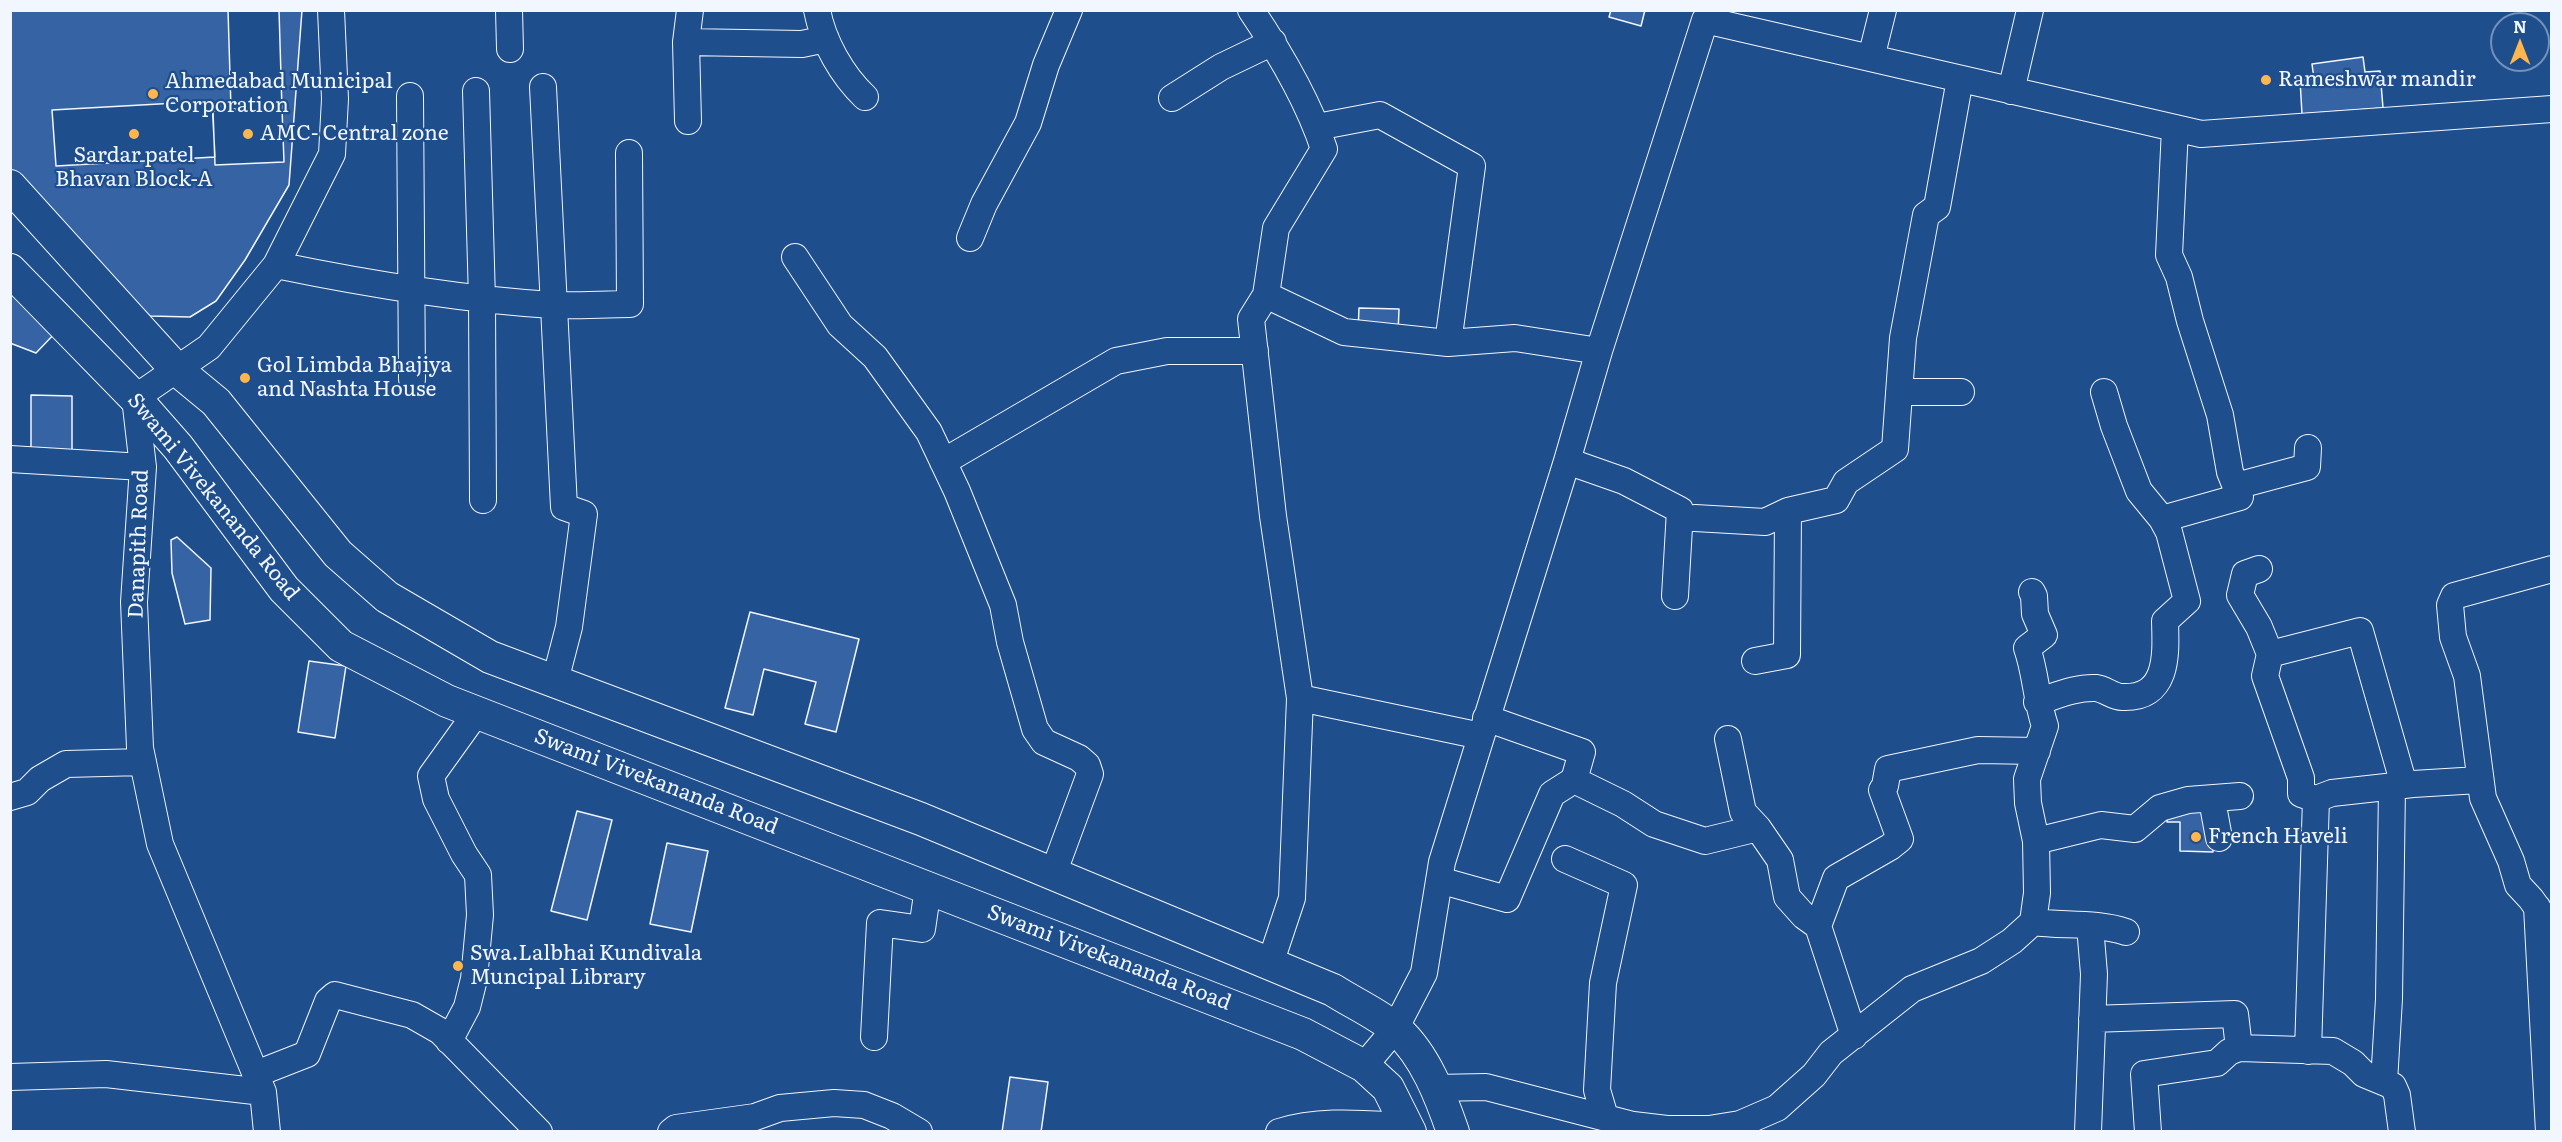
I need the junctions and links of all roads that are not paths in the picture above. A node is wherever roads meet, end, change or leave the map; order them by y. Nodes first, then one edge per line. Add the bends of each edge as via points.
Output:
1 (331, 10) edge
2 (509, 10) edge
3 (690, 10) edge
4 (817, 10) edge
5 (1069, 10) edge
6 (1251, 10) edge
7 (1883, 10) edge
8 (2030, 10) edge
9 (1703, 15) edge
10 (826, 39) junction
11 (686, 42) junction
12 (1272, 42) junction
13 (510, 49) dead end
14 (1871, 58) junction
15 (1960, 79) junction
16 (543, 87) dead end
17 (476, 91) dead end
18 (2011, 91) junction
19 (410, 96) dead end
20 (865, 97) dead end
21 (1172, 98) dead end
22 (2552, 109) edge
23 (688, 120) dead end
24 (1317, 127) junction
25 (2175, 128) junction
26 (629, 153) dead end
27 (10, 186) edge
28 (970, 238) dead end
29 (795, 257) dead end
30 (276, 265) junction
31 (10, 270) edge
32 (412, 291) junction
33 (1266, 295) junction
34 (482, 298) junction
35 (554, 305) junction
36 (1448, 343) junction
37 (1255, 351) junction
38 (1599, 351) junction
39 (176, 369) junction
40 (412, 379) dead end
41 (1899, 392) junction
42 (1960, 392) dead end
43 (2104, 392) dead end
44 (135, 398) junction
45 (2308, 448) dead end
46 (10, 459) edge
47 (1567, 461) junction
48 (943, 462) junction
49 (143, 467) junction
50 (2236, 486) junction
51 (483, 500) dead end
52 (1788, 511) junction
53 (1695, 518) dead end
54 (2162, 519) junction
55 (2259, 569) dead end
56 (2552, 569) edge
57 (2032, 592) dead end
58 (1675, 596) dead end
59 (2270, 654) junction
60 (1755, 661) dead end
61 (555, 681) junction
62 (1299, 698) junction
63 (2037, 702) junction
64 (477, 712) junction
65 (1484, 727) junction
66 (1728, 739) dead end
67 (2037, 751) junction
68 (143, 762) junction
69 (1574, 780) junction
70 (2479, 780) junction
71 (2398, 786) junction
72 (2241, 796) dead end
73 (10, 797) edge
74 (2316, 799) junction
75 (2212, 800) junction
76 (1758, 828) junction
77 (2219, 838) dead end
78 (2036, 841) junction
79 (1565, 859) dead end
80 (1053, 874) junction
81 (1439, 880) junction
82 (928, 888) junction
83 (2537, 907) junction
84 (2033, 922) junction
85 (1818, 926) junction
86 (2090, 926) junction
87 (2552, 929) edge
88 (2126, 932) dead end
89 (1270, 964) junction
90 (2092, 1019) junction
91 (1395, 1029) junction
92 (1854, 1036) junction
93 (874, 1037) dead end
94 (449, 1041) junction
95 (2239, 1048) junction
96 (2308, 1051) junction
97 (1364, 1066) junction
98 (10, 1077) edge
99 (2384, 1082) junction
100 (259, 1083) junction
101 (1435, 1088) junction
102 (1605, 1117) junction
103 (1409, 1129) edge
104 (1710, 1130) edge
105 (267, 1131) edge
106 (539, 1131) edge
107 (671, 1131) edge
108 (919, 1131) edge
109 (1279, 1131) edge
110 (1453, 1131) edge
111 (2088, 1131) edge
112 (2148, 1131) edge
113 (2402, 1131) edge
114 (2548, 1131) edge

1 - 30 street via 335,99 332,154
2 - 13 street
3 - 11 street
4 - 10 street
5 - 28 street via 1046,65 1029,123 984,204
6 - 12 street
7 - 14 street
8 - 18 street
9 - 14 street
9 - 38 street
10 - 11 street via 802,44
10 - 20 street via 848,81
11 - 23 street
12 - 21 street via 1221,67
12 - 24 street
14 - 15 street
15 - 18 street
15 - 41 street via 1937,207 1926,215 1903,338
16 - 35 street
17 - 34 street
18 - 25 street
19 - 32 street
22 - 25 street via 2201,134
24 - 33 street via 1324,149 1276,228
24 - 36 street via 1380,115 1472,166
25 - 50 street via 2169,255 2220,415
26 - 35 street via 630,304
27 - 39 main road
29 - 48 street via 840,325 875,357 929,432
30 - 32 street
30 - 39 street via 209,347
31 - 44 main road, Swami Vivekananda Road
32 - 34 street
32 - 40 street
33 - 36 street via 1344,332
33 - 37 street via 1251,319
34 - 35 street
34 - 51 street
35 - 61 street via 564,507 584,514 569,627
36 - 38 street via 1515,338
37 - 48 street via 1167,351 1116,361
37 - 62 street
38 - 47 street
39 - 44 street
39 - 61 main road via 216,402 338,554 387,597 490,657
41 - 42 street
41 - 52 street via 1895,449 1846,482 1836,501
43 - 54 street via 2139,491
44 - 49 street, Danapith Road
44 - 64 main road, Swami Vivekananda Road via 178,447 284,590 341,646 447,701
45 - 50 street via 2307,467
46 - 49 street
47 - 58 street via 1624,481 1680,510
47 - 65 street
48 - 80 street via 1002,605 1035,729 1044,742 1079,758 1090,774
49 - 68 street, Danapith Road via 134,602
50 - 54 street via 2240,497
52 - 53 street via 1765,522
52 - 60 street via 1787,655
54 - 63 street via 2187,601 2165,621 2166,654 2160,679 2142,696 2121,697 2099,688
55 - 59 street via 2245,574 2240,595
56 - 70 street via 2454,596 2450,605 2453,637 2462,656 2471,703
57 - 63 street via 2035,614 2044,635 2027,648 2033,663
59 - 71 street via 2360,631
59 - 74 street via 2265,675 2301,778 2301,794
61 - 80 main road via 921,819
62 - 65 street
62 - 89 street via 1292,898
63 - 67 street via 2045,726
64 - 82 main road, Swami Vivekananda Road
64 - 94 street via 431,776 436,799 477,875 480,915 474,979 467,1007
65 - 69 street via 1582,752
65 - 81 street
66 - 76 street via 1743,812
67 - 78 street via 2026,778
67 - 85 street via 1978,750 1888,769 1882,790 1900,839 1836,878
68 - 73 street via 66,764 27,792
68 - 100 street, Danapith Road via 160,844
69 - 76 street via 1654,824 1705,841
69 - 81 street via 1552,794 1507,898
70 - 71 street
70 - 83 street via 2518,885
71 - 74 street via 2332,793
71 - 99 street
72 - 75 street
74 - 96 street
75 - 77 street
75 - 78 street via 2188,800 2160,808 2135,829 2101,825
76 - 85 street via 1780,860 1787,897
78 - 84 street
79 - 102 street via 1624,885 1603,983 1597,1090
80 - 89 main road
81 - 91 street via 1424,973
82 - 93 street via 922,929 880,923
82 - 97 main road, Swami Vivekananda Road via 1303,1034
83 - 87 street
83 - 114 street
84 - 86 street
84 - 92 street via 1981,961 1912,989
85 - 92 street
86 - 88 street
86 - 90 street
89 - 91 main road via 1333,990
90 - 95 street via 2235,1014
90 - 111 street
91 - 97 street
91 - 101 main road via 1412,1045
92 - 104 street via 1831,1053 1814,1075 1777,1108 1740,1124
94 - 100 street via 412,1015 335,994 328,1001 307,1054
94 - 106 street
95 - 96 street
95 - 112 street via 2217,1063 2144,1074
96 - 99 street via 2333,1051 2353,1062 2364,1074
97 - 103 main road, Swami Vivekananda Road via 1388,1088
98 - 100 street via 106,1074
99 - 113 street via 2393,1086 2397,1095
100 - 105 street, Danapith Road
101 - 102 street via 1486,1087
101 - 110 main road
102 - 104 street via 1633,1125
103 - 109 street via 1334,1123 1299,1125
107 - 108 street via 755,1117 780,1108 834,1103 864,1105

